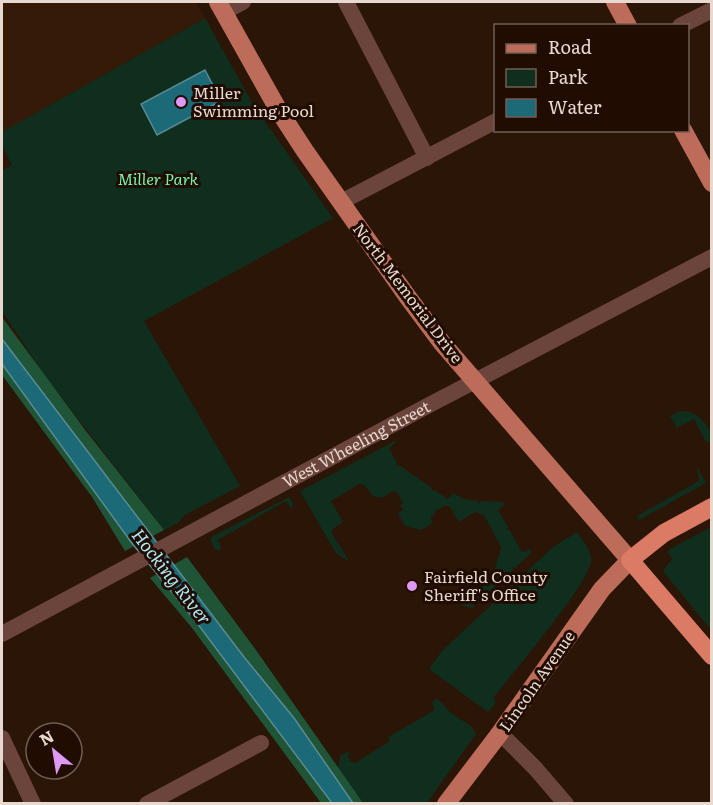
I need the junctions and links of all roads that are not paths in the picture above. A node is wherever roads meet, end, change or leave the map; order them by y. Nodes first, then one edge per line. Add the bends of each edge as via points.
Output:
1 (243, 2) edge
2 (346, 2) edge
3 (615, 2) edge
4 (221, 7) edge
5 (711, 10) edge
6 (627, 24) edge
7 (684, 24) edge
8 (494, 122) edge
9 (685, 132) edge
10 (426, 158) junction
11 (711, 183) edge
12 (341, 202) junction
13 (711, 257) edge
14 (475, 381) junction
15 (711, 507) edge
16 (630, 560) junction
17 (2, 634) edge
18 (711, 656) edge
19 (500, 734) junction
20 (2, 738) edge
21 (261, 743) dead end
22 (563, 802) edge
23 (33, 804) edge
24 (147, 804) edge
25 (446, 804) edge

1 - 4 street
2 - 10 street
3 - 6 main road
4 - 12 main road, North Memorial Drive via 279,111
5 - 7 street
8 - 10 street
9 - 11 main road
10 - 12 street
12 - 14 main road, North Memorial Drive via 442,344
13 - 14 street, West Wheeling Street
14 - 16 main road, North Memorial Drive
14 - 17 street, West Wheeling Street
15 - 16 highway via 663,533
16 - 18 highway
16 - 19 main road, Lincoln Avenue via 602,589
19 - 22 street
19 - 25 main road, Lincoln Avenue
20 - 23 street
21 - 24 street

